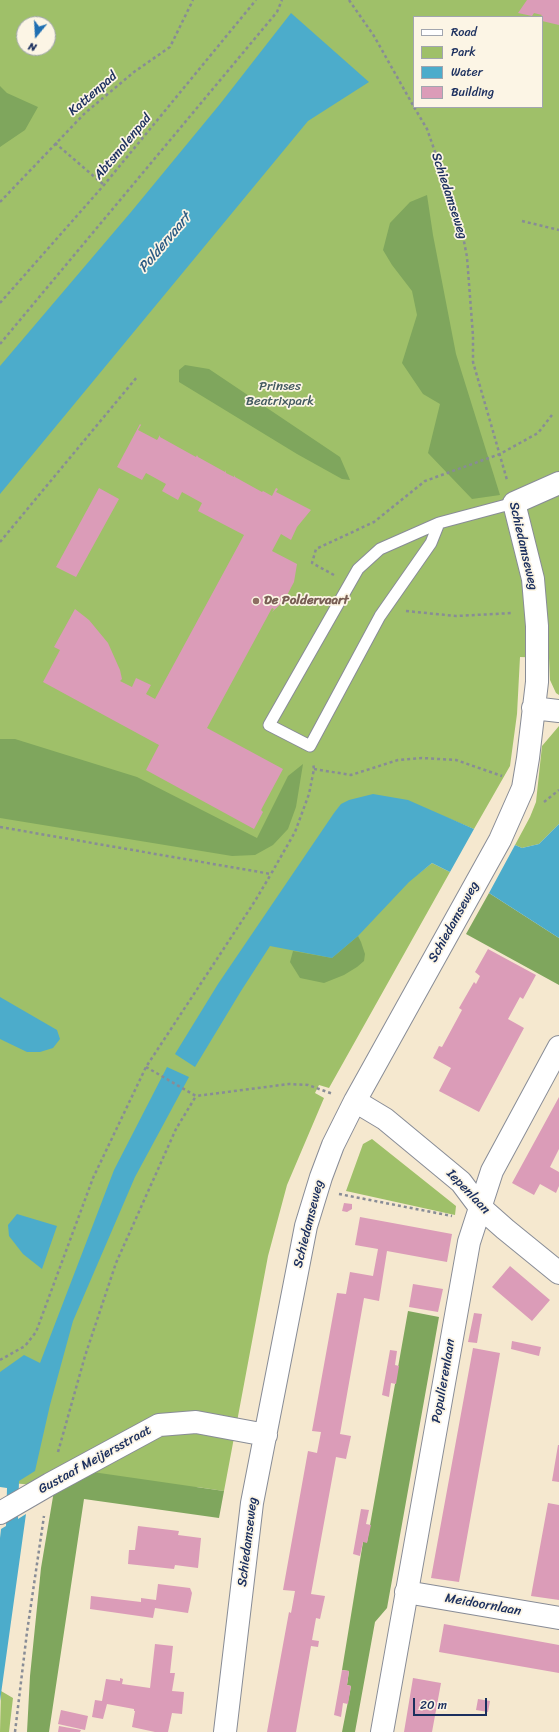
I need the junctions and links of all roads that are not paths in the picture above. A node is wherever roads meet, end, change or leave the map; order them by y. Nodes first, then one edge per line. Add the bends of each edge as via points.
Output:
1 (559, 483) edge
2 (514, 503) junction
3 (438, 523) junction
4 (533, 708) junction
5 (559, 711) edge
6 (559, 1047) edge
7 (355, 1101) junction
8 (477, 1213) junction
9 (559, 1273) edge
10 (266, 1435) junction
11 (8, 1508) edge
12 (406, 1592) junction
13 (559, 1618) edge
14 (225, 1732) edge
15 (382, 1732) edge

1 - 2 street
2 - 3 lane
2 - 4 street, Schiedamseweg via 531,566 536,614 538,667
3 - 3 lane via 380,549 358,569 269,725 310,746 380,616 431,543
4 - 5 street
4 - 7 street, Schiedamseweg via 523,788 500,840
6 - 8 street, Populierenlaan via 492,1171
7 - 8 street, Iepenlaan via 385,1119 461,1182
7 - 10 street, Schiedamseweg via 333,1145 306,1226
8 - 9 street, Iepenlaan via 505,1229
8 - 12 street, Populierenlaan via 469,1242
10 - 11 street, Gustaaf Meijersstraat via 196,1422 159,1425
10 - 14 street, Schiedamseweg via 252,1503
12 - 13 street, Meidoornlaan
12 - 15 street, Populierenlaan

